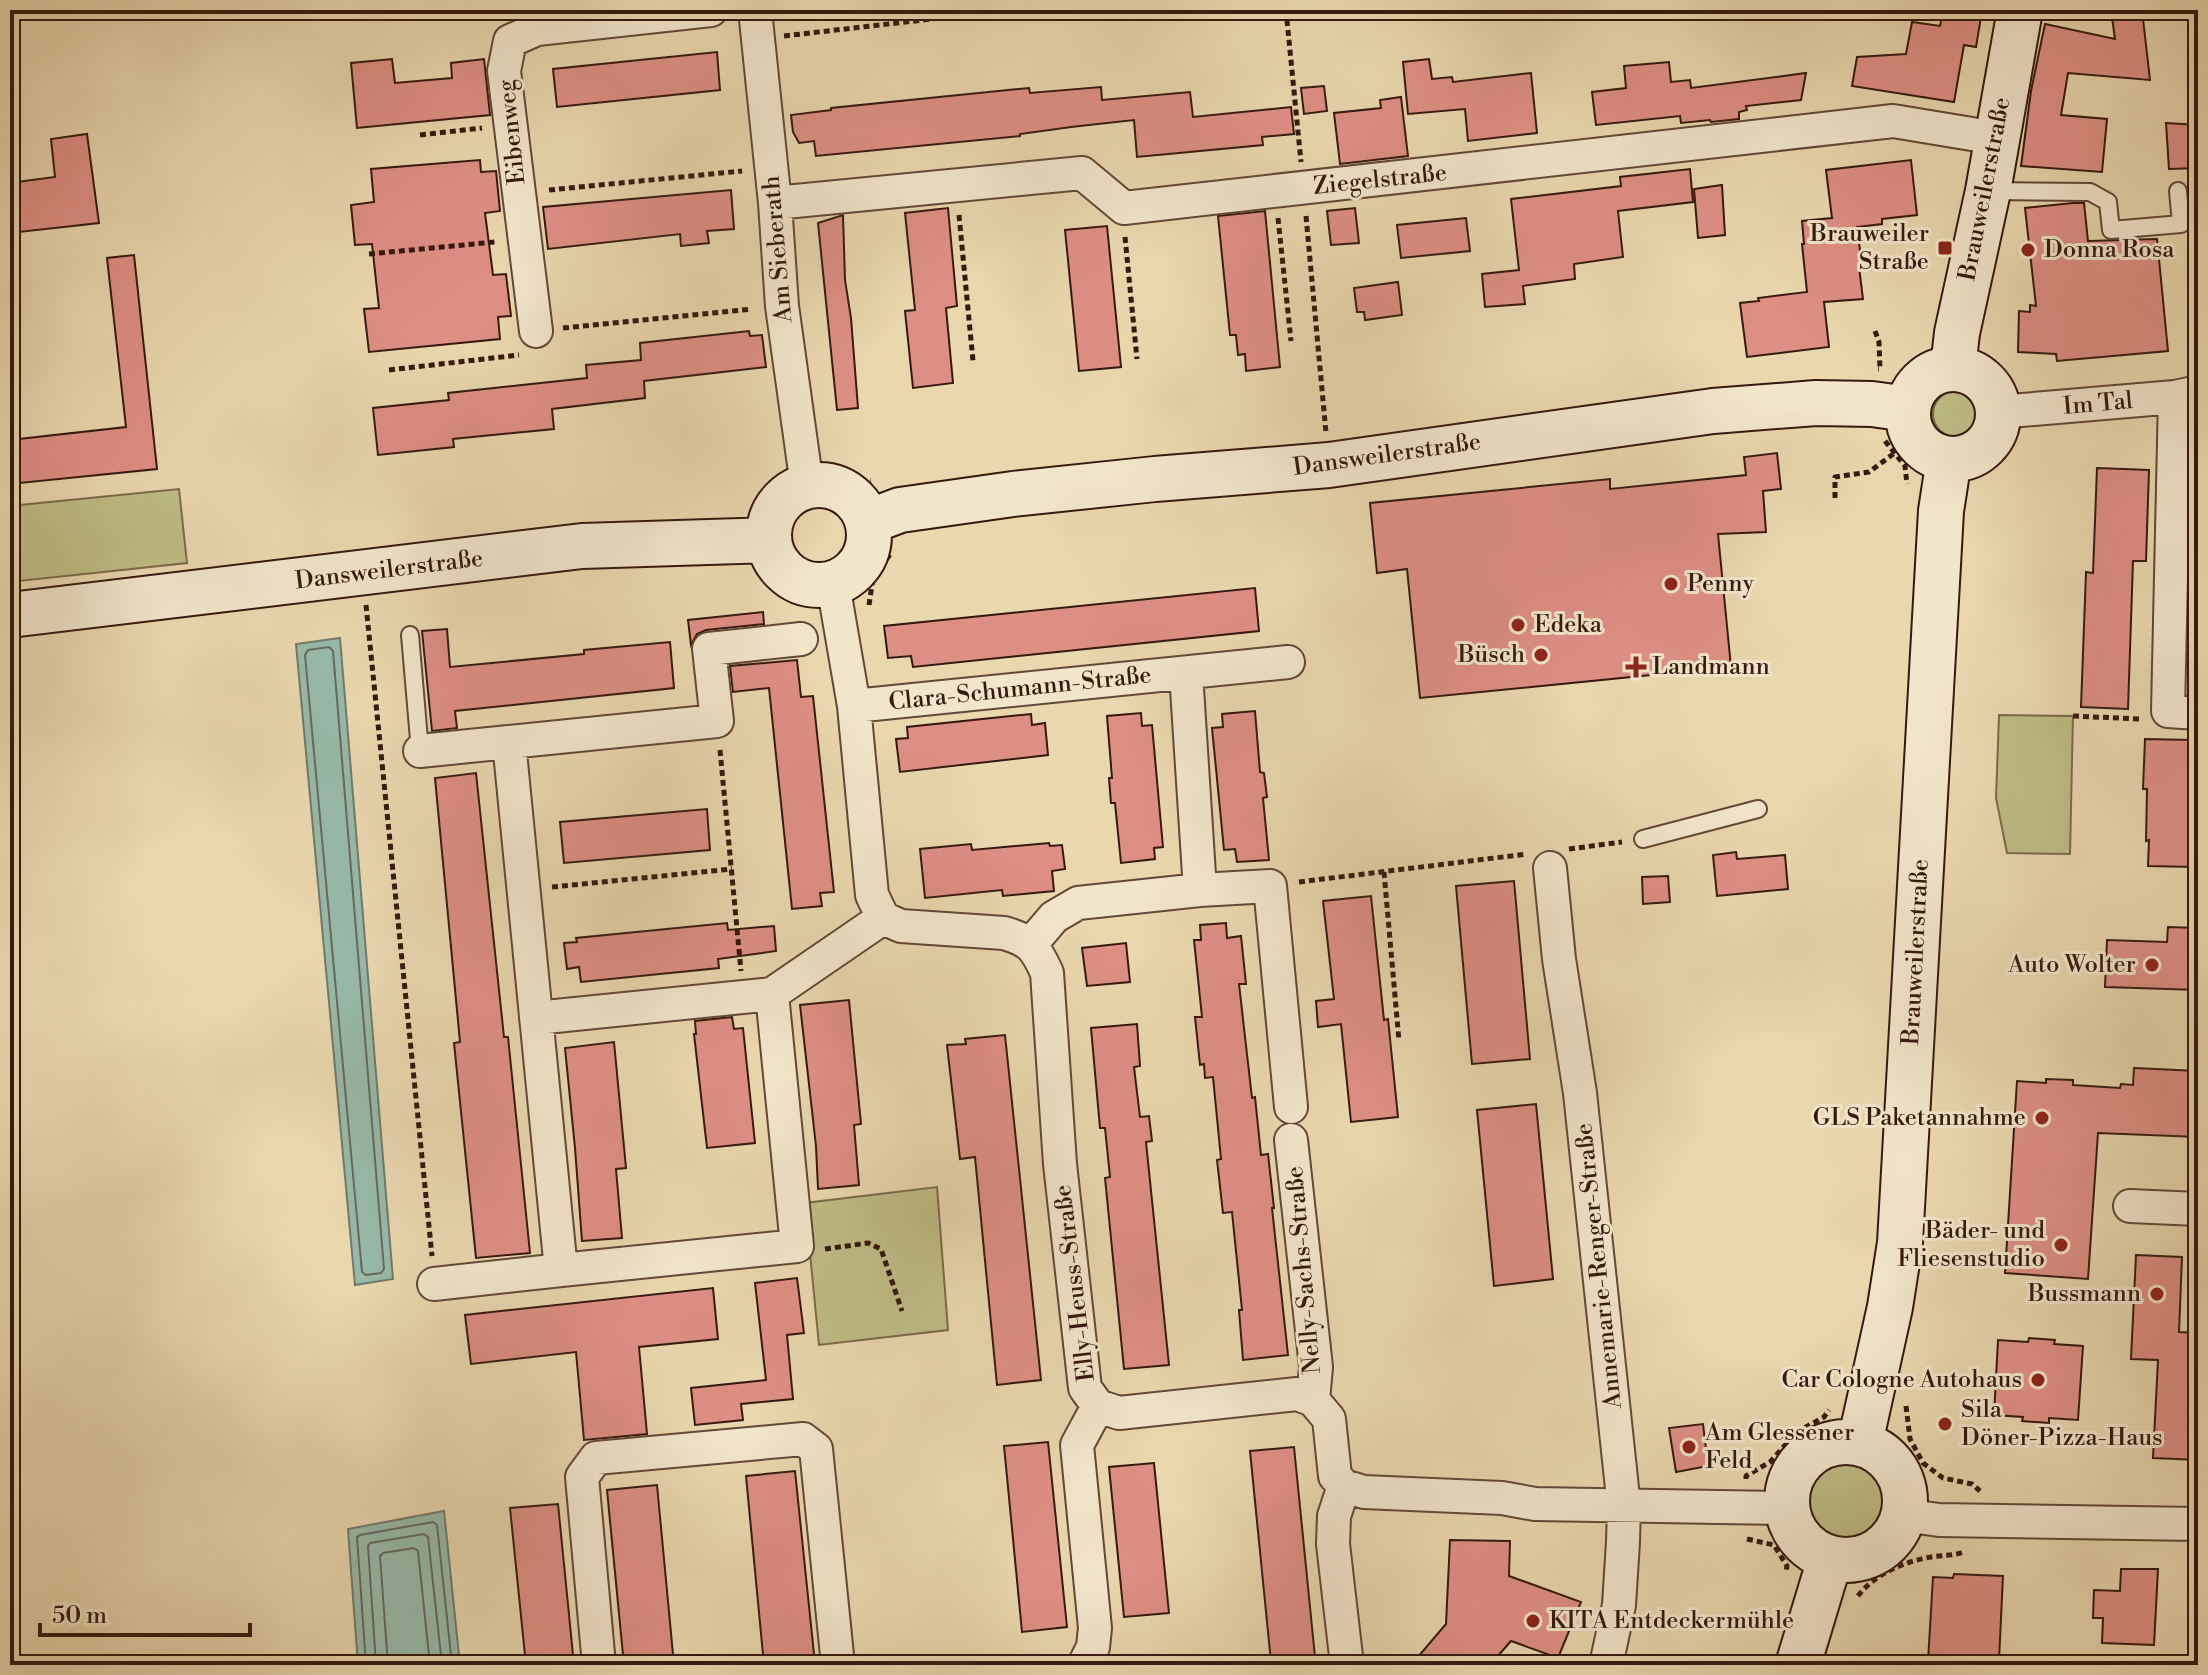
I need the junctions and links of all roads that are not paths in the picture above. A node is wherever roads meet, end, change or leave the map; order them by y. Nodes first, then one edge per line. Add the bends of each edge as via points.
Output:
1 (711, 10) edge
2 (2020, 10) edge
3 (757, 24) edge
4 (1996, 138) junction
5 (1988, 191) junction
6 (2178, 191) dead end
7 (775, 203) junction
8 (536, 331) road end
9 (1953, 368) junction
10 (2186, 395) edge
11 (1998, 412) junction
12 (1896, 425) junction
13 (1949, 459) junction
14 (807, 486) junction
15 (882, 534) junction
16 (769, 558) junction
17 (837, 604) junction
18 (10, 615) edge
19 (410, 635) dead end
20 (801, 639) dead end
21 (1288, 662) dead end
22 (1186, 673) junction
23 (854, 706) junction
24 (2183, 712) edge
25 (509, 742) junction
26 (420, 751) joint
27 (1758, 809) dead end
28 (1643, 839) dead end
29 (1550, 868) dead end
30 (1200, 890) junction
31 (883, 918) junction
32 (1031, 944) junction
33 (758, 996) junction
34 (536, 1018) junction
35 (1291, 1107) dead end
36 (1291, 1140) dead end
37 (2130, 1206) dead end
38 (2198, 1209) edge
39 (561, 1270) junction
40 (434, 1284) road end
41 (1313, 1400) junction
42 (1098, 1406) junction
43 (1860, 1443) junction
44 (1344, 1486) junction
45 (1624, 1507) junction
46 (1766, 1508) junction
47 (1903, 1515) junction
48 (2198, 1524) edge
49 (1830, 1559) junction
50 (599, 1665) edge
51 (838, 1665) edge
52 (1084, 1665) edge
53 (1347, 1665) edge
54 (1606, 1665) edge
55 (1798, 1665) edge

1 - 8 street, Eibenweg via 537,29 510,41 504,71
2 - 4 main road, Brauweilerstraße
3 - 7 street, Am Sieberath
4 - 5 main road, Brauweilerstraße
4 - 7 street, Ziegelstraße via 1893,121 1122,207 1082,173
5 - 6 lane via 2090,192 2108,202 2111,230 2181,224
5 - 9 main road, Brauweilerstraße
7 - 14 street, Am Sieberath via 782,306
9 - 11 main road via 1966,370 1989,386
9 - 12 main road via 1918,385
10 - 11 street, Im Tal
10 - 24 street
11 - 13 main road via 1989,441 1978,451
12 - 13 main road via 1909,424 1923,448
12 - 15 main road, Dansweilerstraße via 1872,404 1713,411 1329,465 1155,479 900,510
13 - 43 main road, Brauweilerstraße via 1940,524 1900,1243
14 - 15 main road via 838,488 851,496
14 - 16 main road via 775,512
15 - 17 main road via 869,537
16 - 17 main road via 773,554 791,577 818,586
16 - 18 main road, Dansweilerstraße via 582,546
17 - 23 street
19 - 26 lane
20 - 25 street via 709,649 717,721
21 - 22 street, Clara-Schumann-Straße
22 - 23 street, Clara-Schumann-Straße
22 - 30 street, Clara-Schumann-Straße
23 - 31 street via 872,895
25 - 26 street
25 - 34 street
27 - 28 lane
29 - 45 street, Annemarie-Renger-Straße
30 - 32 street via 1078,903 1054,917
30 - 35 street via 1270,886
31 - 32 street via 901,926 1004,933
31 - 33 street
32 - 42 street, Elly-Heuss-Straße via 1047,973 1060,1164 1085,1388
33 - 34 street
33 - 39 street via 797,1246
34 - 39 street
36 - 41 street, Nelly-Sachs-Straße via 1316,1367
37 - 38 street
39 - 40 street
41 - 42 street, Elly-Heuss-Straße via 1297,1394 1119,1413
41 - 44 street via 1329,1419 1335,1476
42 - 52 street via 1077,1445 1095,1628
43 - 46 main road via 1816,1449
43 - 47 main road via 1878,1450 1901,1478
44 - 45 street via 1364,1492
44 - 53 street via 1334,1516 1333,1544
45 - 46 street
45 - 54 street, Annemarie-Renger-Straße via 1619,1605
46 - 49 main road via 1790,1522 1806,1545
47 - 48 street via 2001,1522
47 - 49 main road via 1898,1530 1876,1552 1861,1559
49 - 55 main road
50 - 51 street via 582,1477 596,1458 803,1439 816,1449

